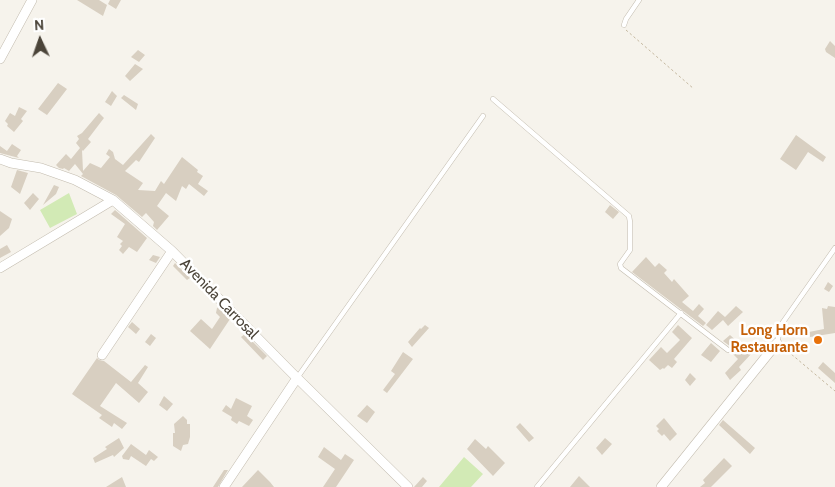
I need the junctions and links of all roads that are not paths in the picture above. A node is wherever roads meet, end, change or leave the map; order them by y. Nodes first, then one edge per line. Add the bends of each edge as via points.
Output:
1 (32, 0) edge
2 (639, 0) edge
3 (624, 25) road end
4 (0, 59) edge
5 (493, 99) dead end
6 (483, 116) dead end
7 (0, 159) edge
8 (113, 200) junction
9 (835, 248) edge
10 (172, 251) junction
11 (0, 268) edge
12 (681, 313) junction
13 (777, 343) joint
14 (728, 350) dead end
15 (102, 355) dead end
16 (297, 378) junction
17 (224, 487) edge
18 (408, 487) edge
19 (537, 487) edge
20 (661, 487) edge

1 - 4 street
2 - 3 lane
5 - 12 lane via 629,216 630,250 620,264 621,268
6 - 16 lane
7 - 8 street, Avenida Carrosal via 75,180
8 - 10 street, Avenida Carrosal
8 - 11 street
9 - 13 lane via 781,325
10 - 15 street
10 - 16 street, Avenida Carrosal
12 - 14 lane
12 - 19 lane
13 - 20 street
16 - 17 street
16 - 18 street, Avenida Carrosal

